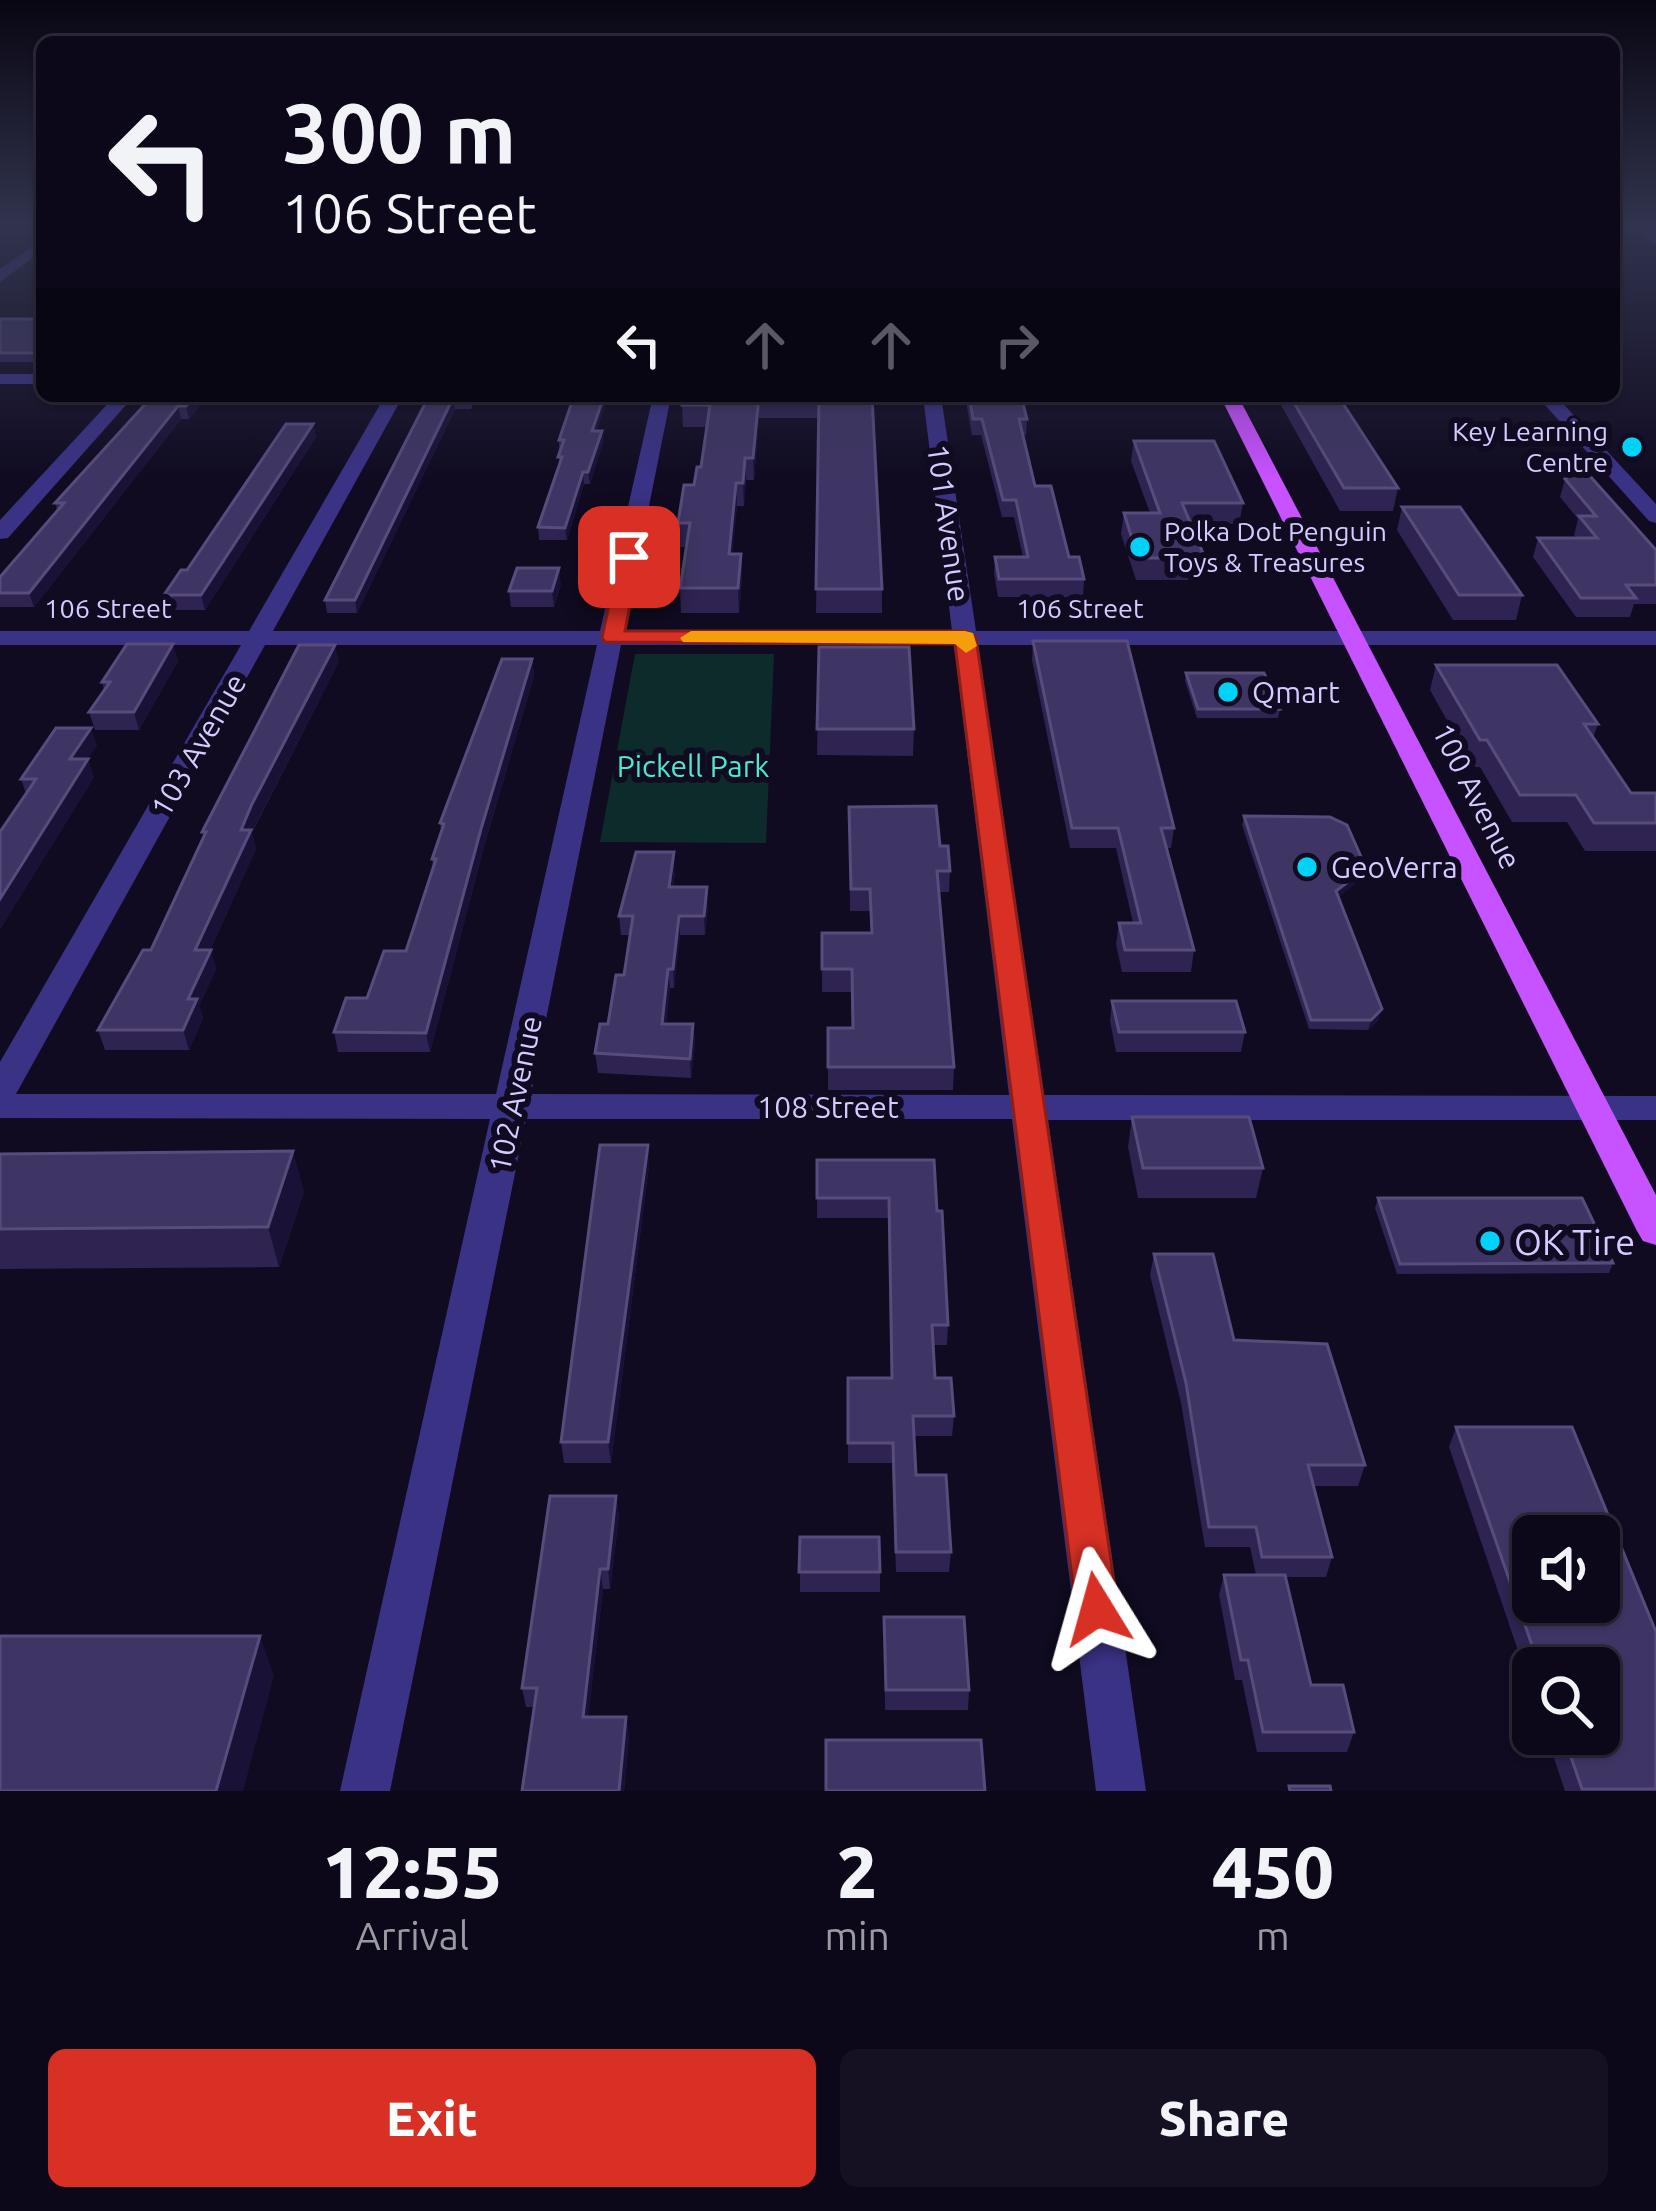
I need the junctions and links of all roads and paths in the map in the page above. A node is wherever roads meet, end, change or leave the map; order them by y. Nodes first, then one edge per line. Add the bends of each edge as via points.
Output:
1 (0, 379) edge
2 (36, 379) edge
3 (119, 402) edge
4 (391, 402) edge
5 (661, 402) edge
6 (933, 402) edge
7 (1231, 402) edge
8 (1551, 402) edge
9 (1656, 517) edge
10 (0, 533) edge
11 (1352, 637) junction
12 (0, 638) edge
13 (259, 638) junction
14 (613, 638) junction
15 (965, 638) junction
16 (1656, 638) edge
17 (0, 1092) edge
18 (0, 1106) edge
19 (512, 1107) junction
20 (1594, 1108) junction
21 (1656, 1108) edge
22 (1030, 1109) junction
23 (1656, 1231) edge
24 (365, 1791) edge
25 (1121, 1791) edge

1 - 2 street
3 - 10 street
4 - 13 street, 103 Avenue
5 - 14 street, 102 Avenue
6 - 15 street, 101 Avenue
7 - 11 main road, 100 Avenue
8 - 9 street
11 - 15 street, 106 Street
11 - 16 street, 106 Street
11 - 20 main road, 100 Avenue
12 - 13 street, 106 Street
13 - 14 street, 106 Street
13 - 17 street, 103 Avenue
14 - 15 street, 106 Street
14 - 19 street, 102 Avenue
15 - 22 street, 101 Avenue
18 - 19 street, 108 Street
19 - 22 street, 108 Street
19 - 24 street, 102 Avenue
20 - 21 street, 108 Street
20 - 22 street, 108 Street
20 - 23 main road, 100 Avenue
22 - 25 street, 101 Avenue

